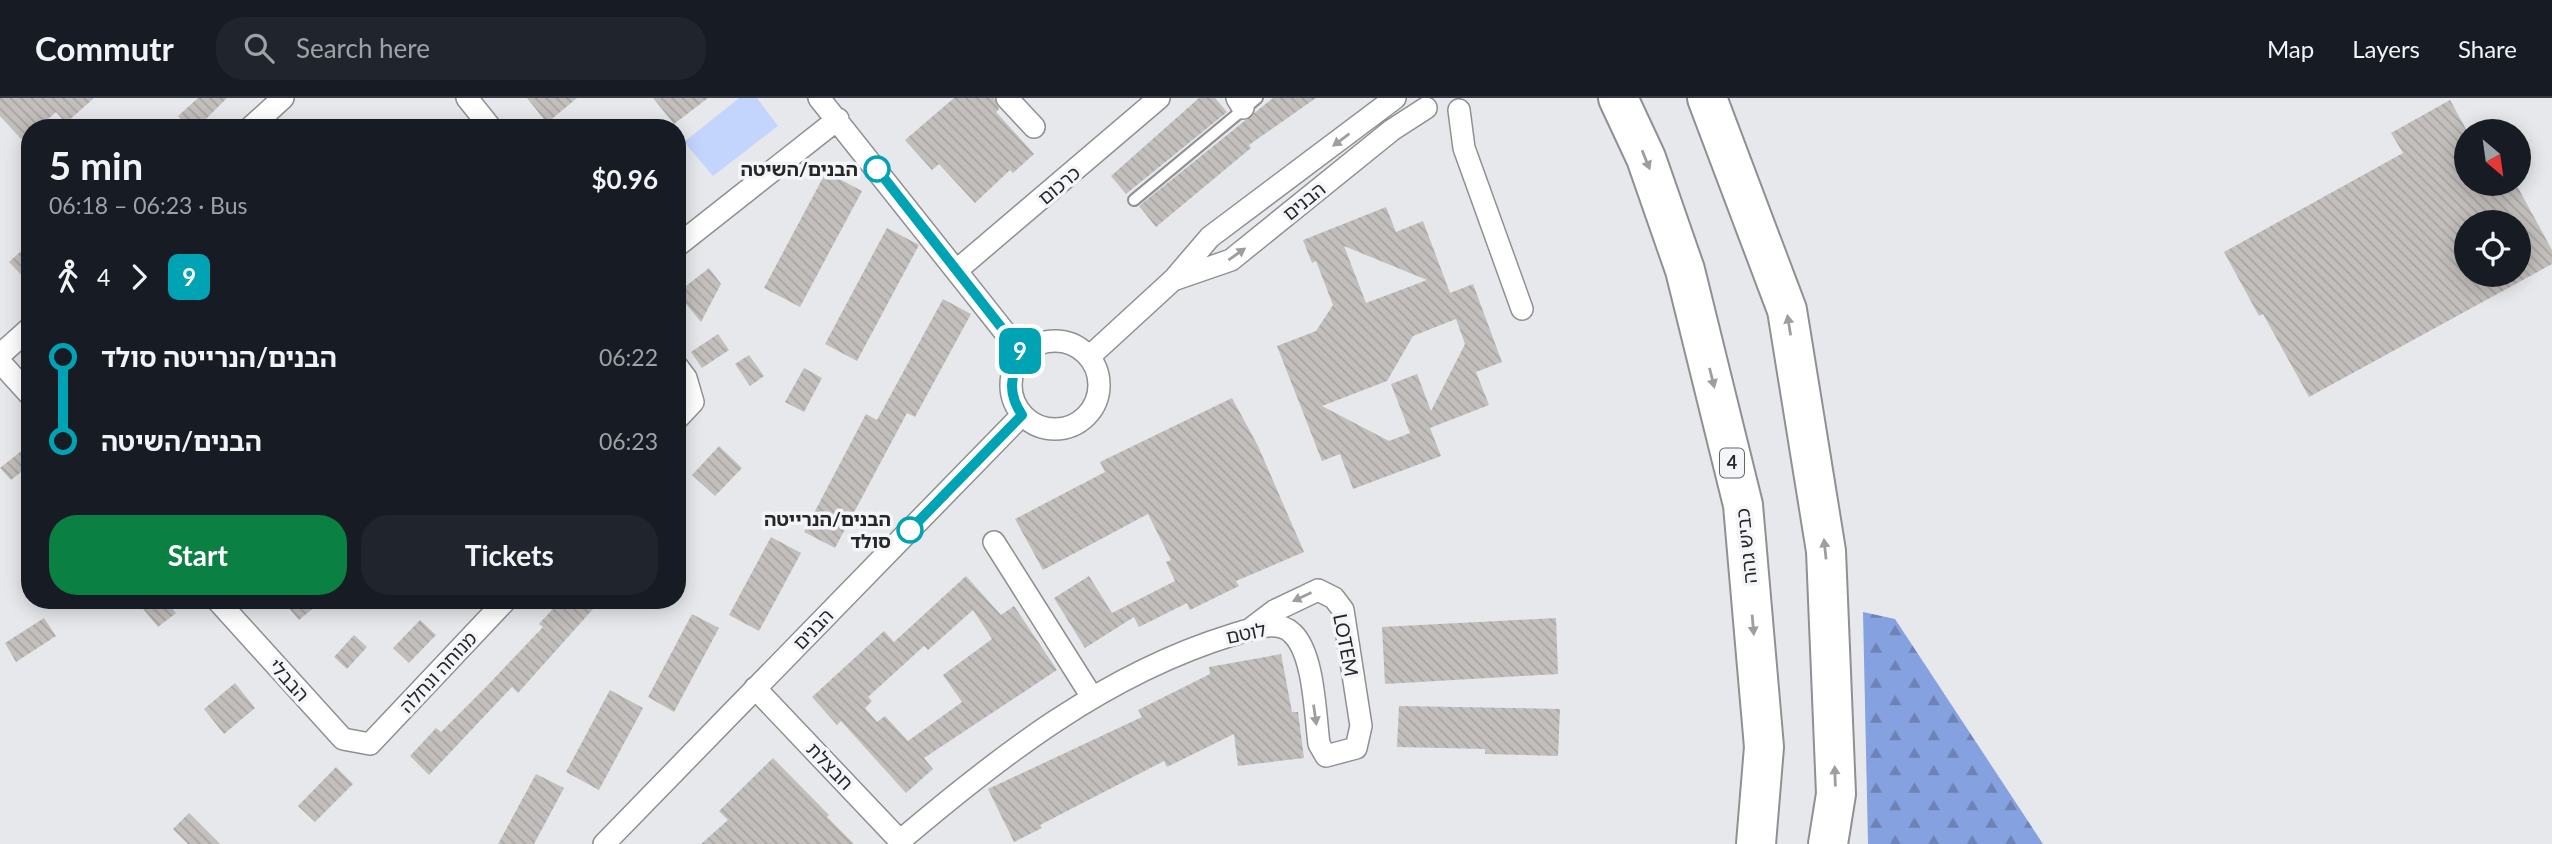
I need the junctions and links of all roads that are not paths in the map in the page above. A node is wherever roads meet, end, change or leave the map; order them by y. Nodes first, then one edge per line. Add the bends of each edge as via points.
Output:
1 (283, 98) edge
2 (467, 98) edge
3 (819, 98) edge
4 (1007, 98) edge
5 (1159, 98) edge
6 (1395, 98) edge
7 (1618, 98) edge
8 (1707, 98) edge
9 (1246, 101) edge
10 (1421, 103) edge
11 (1466, 104) edge
12 (260, 119) edge
13 (484, 119) edge
14 (838, 119) junction
15 (1034, 127) dead end
16 (1135, 200) dead end
17 (686, 239) edge
18 (957, 270) junction
19 (1174, 279) junction
20 (1522, 309) dead end
21 (21, 336) edge
22 (0, 355) edge
23 (1023, 355) junction
24 (1089, 357) junction
25 (0, 362) edge
26 (686, 380) edge
27 (21, 385) edge
28 (686, 409) edge
29 (1022, 415) junction
30 (994, 542) dead end
31 (225, 609) edge
32 (498, 609) edge
33 (1249, 630) junction
34 (755, 688) junction
35 (1093, 697) junction
36 (370, 744) joint
37 (1356, 748) joint
38 (902, 842) edge
39 (604, 844) edge
40 (1756, 844) edge
41 (1828, 844) edge

1 - 12 street
2 - 13 street
3 - 14 street
4 - 15 street
5 - 18 street, כרכום
6 -> 19 street, הבנים via 1210,237
7 -> 40 highway, כביש גהה / 4 via 1646,158 1685,270 1743,505 1764,747
41 -> 8 highway via 1836,794 1826,551 1787,310
9 - 16 lane
10 - 11 street via 1437,113
19 -> 10 street, הבנים via 1231,260
11 - 20 street via 1464,148
14 - 17 street
14 - 18 street
18 - 23 street
19 - 24 street, הבנים
21 - 22 street
23 - 24 street via 1034,346 1064,342
23 - 29 street via 1011,378 1015,404
24 - 29 street via 1099,385 1089,413 1063,428 1048,429
25 - 27 street
26 - 28 street via 693,402
29 - 34 street, הבנים
30 - 35 street
31 - 36 street, הבבלי via 343,739
32 - 36 street, מנוחה ונחלה
33 - 35 street, לוטם via 1151,666
33 -> 37 street, לוטם via 1264,625 1290,630 1305,648 1319,744 1326,756
37 -> 33 street, LOTEM via 1361,726 1343,610 1334,598 1318,590 1274,611
34 - 38 street, חבצלת
34 - 39 street, הבנים
35 - 38 street, לוטם via 986,768

